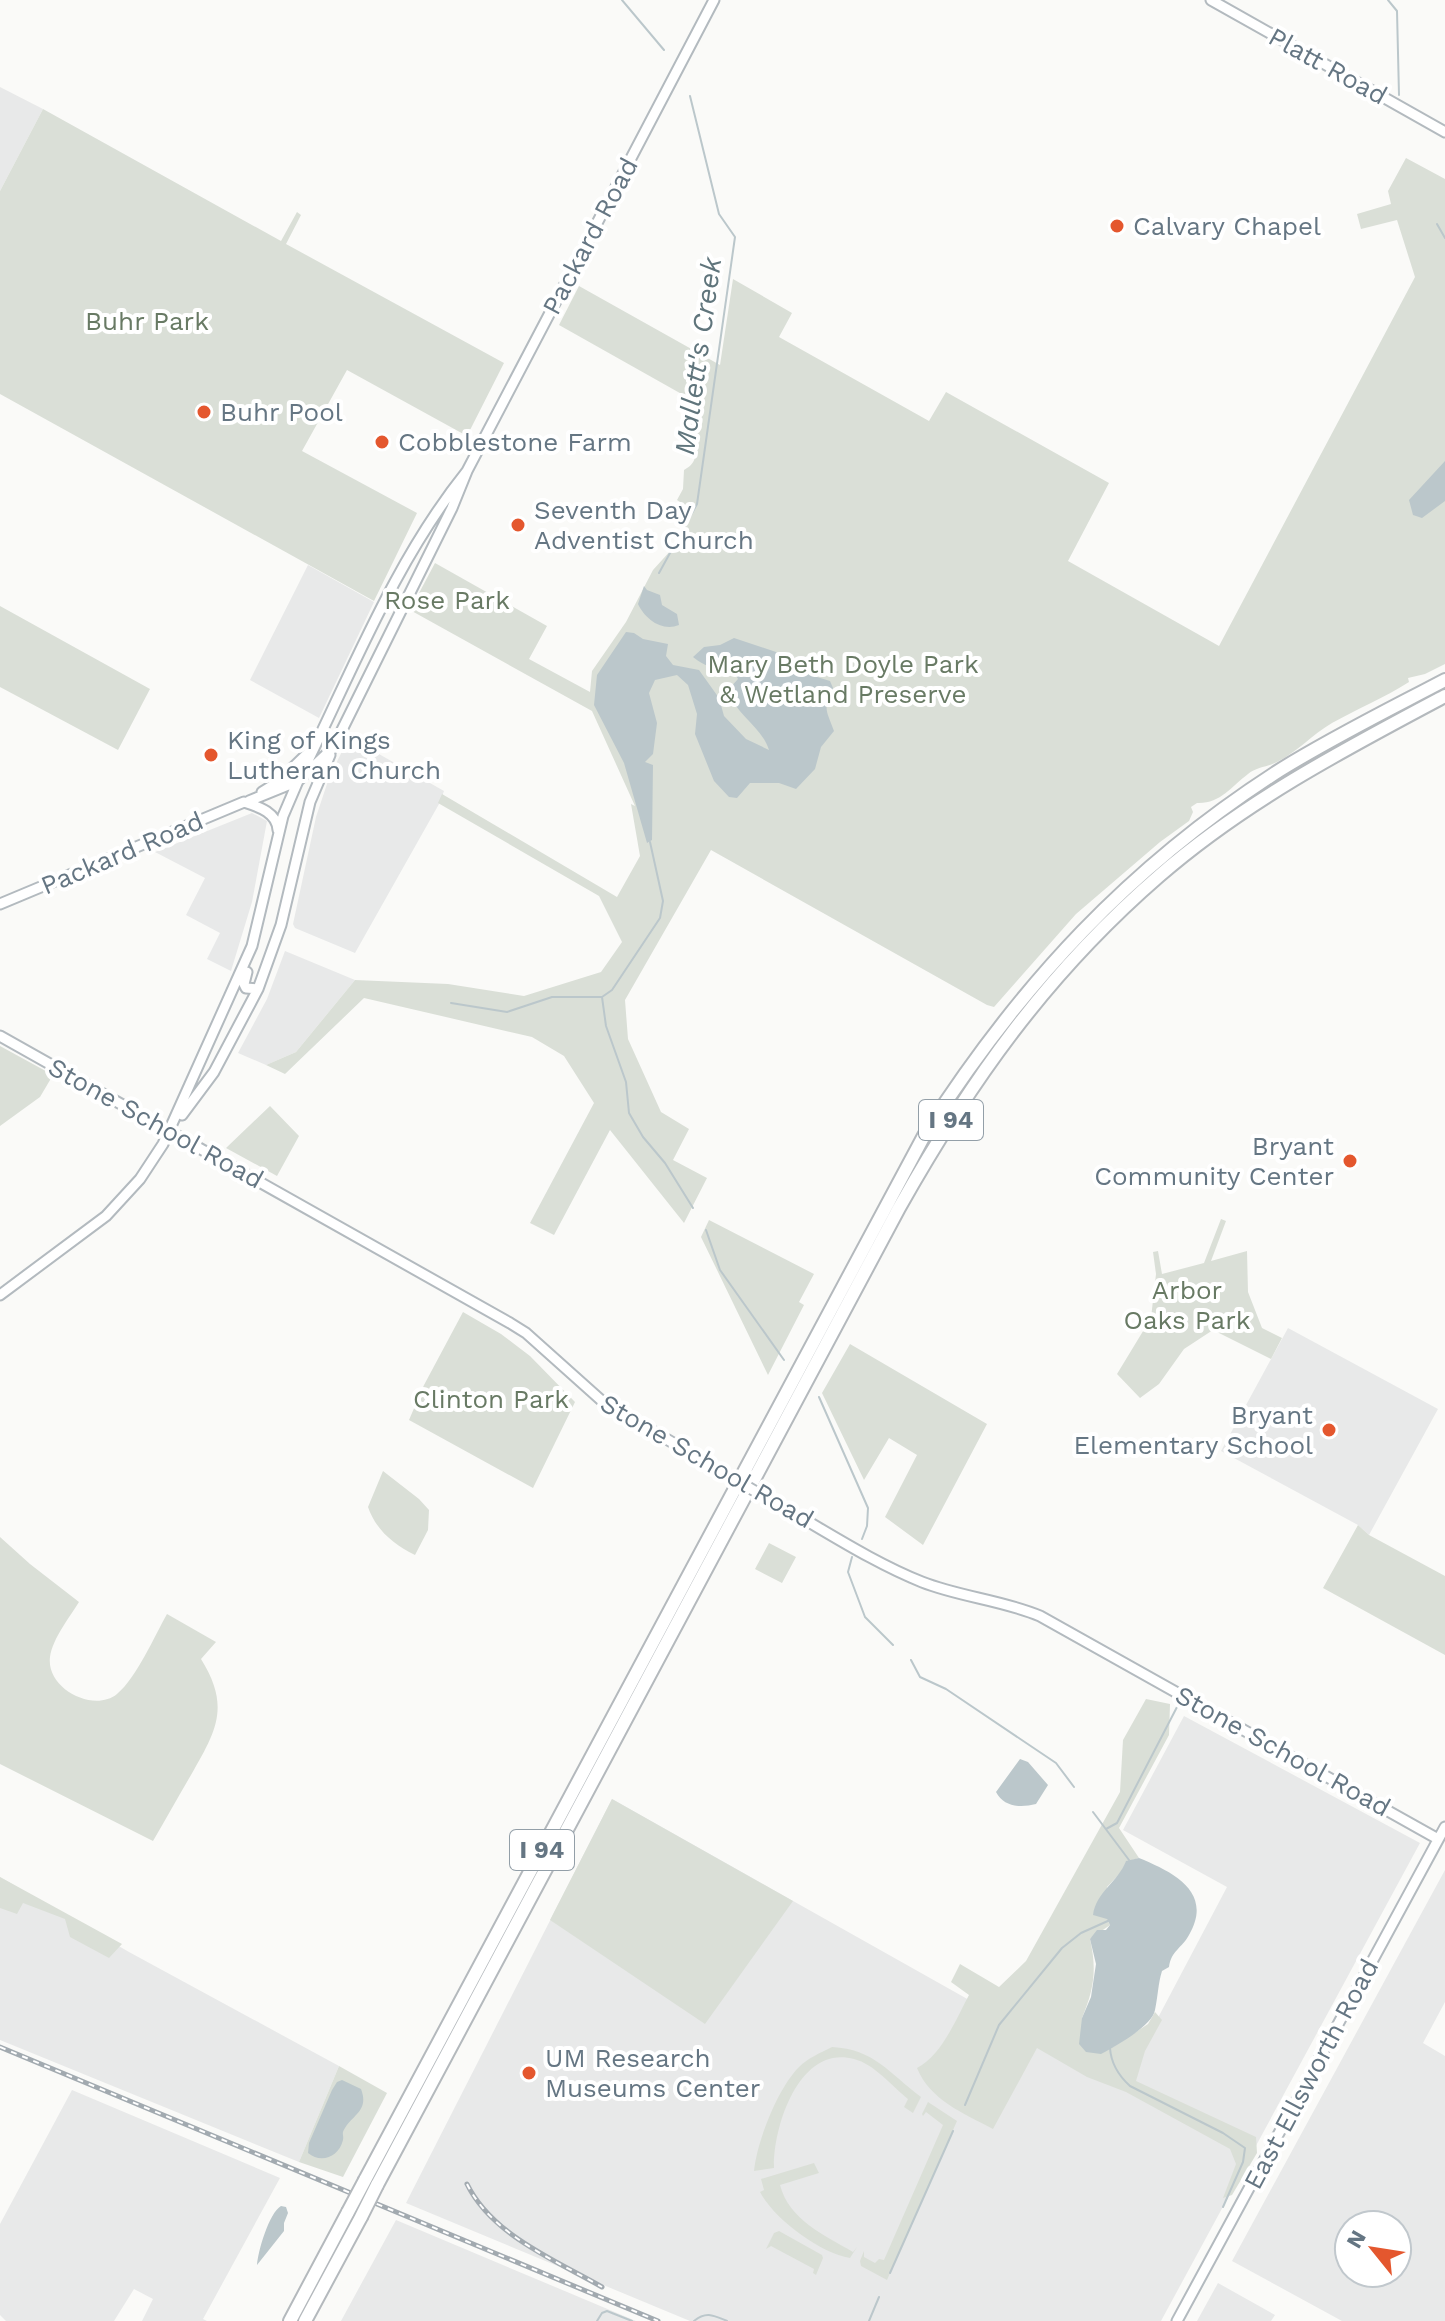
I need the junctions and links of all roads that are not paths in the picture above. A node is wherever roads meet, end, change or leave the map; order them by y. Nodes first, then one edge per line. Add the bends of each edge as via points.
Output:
1 (714, 0) edge
2 (1211, 0) edge
3 (1445, 132) edge
4 (467, 471) junction
5 (423, 532) junction
6 (407, 596) junction
7 (385, 603) junction
8 (376, 659) junction
9 (1445, 680) edge
10 (1445, 696) edge
11 (316, 745) junction
12 (333, 748) junction
13 (298, 781) junction
14 (247, 802) junction
15 (279, 834) junction
16 (272, 863) junction
17 (287, 900) junction
18 (0, 904) edge
19 (252, 946) junction
20 (258, 989) junction
21 (0, 1036) edge
22 (170, 1131) junction
23 (0, 1295) edge
24 (1445, 1827) edge
25 (1438, 1839) junction
26 (371, 2183) junction
27 (354, 2214) junction
28 (327, 2279) junction
29 (290, 2321) edge
30 (305, 2321) edge
31 (312, 2321) edge
32 (1177, 2321) edge

1 - 4 main road, Packard Road
2 - 3 main road, Platt Road
4 - 5 main road, Packard Road
4 - 6 main road, Packard Road
5 - 6 main road via 431,528 434,534
5 - 7 main road, Packard Road
6 - 8 main road, Packard Road
7 - 8 main road via 392,603 395,610
7 - 11 main road, Packard Road
8 - 12 main road, Packard Road
9 - 26 highway, I 94 via 1280,770 1160,858 1060,952 967,1069 926,1132 835,1299
10 - 26 highway, I 94 via 1308,771 1170,867 1071,961 986,1065 899,1208
11 - 13 main road, Packard Road
11 - 14 main road via 278,782
12 - 13 main road, Packard Road
12 - 17 main road via 307,812
13 - 14 main road, Packard Road
13 - 15 main road, Packard Road
14 - 15 main road via 273,815
14 - 18 main road, Packard Road
15 - 16 main road, Packard Road
16 - 17 main road via 288,871
16 - 19 main road, Packard Road
17 - 20 main road
19 - 20 main road via 244,984
19 - 22 main road
20 - 22 main road via 214,1072
21 - 22 main road, Stone School Road
22 - 23 main road via 140,1179 106,1216
22 - 25 main road, Stone School Road, bridge via 510,1323 602,1401 765,1497 909,1577 1040,1616
24 - 25 main road, East Ellsworth Road
25 - 32 main road, East Ellsworth Road
26 - 27 highway, I 94, bridge
27 - 28 highway, I 94
27 - 29 highway, I 94
28 - 30 highway, I 94
28 - 31 highway

